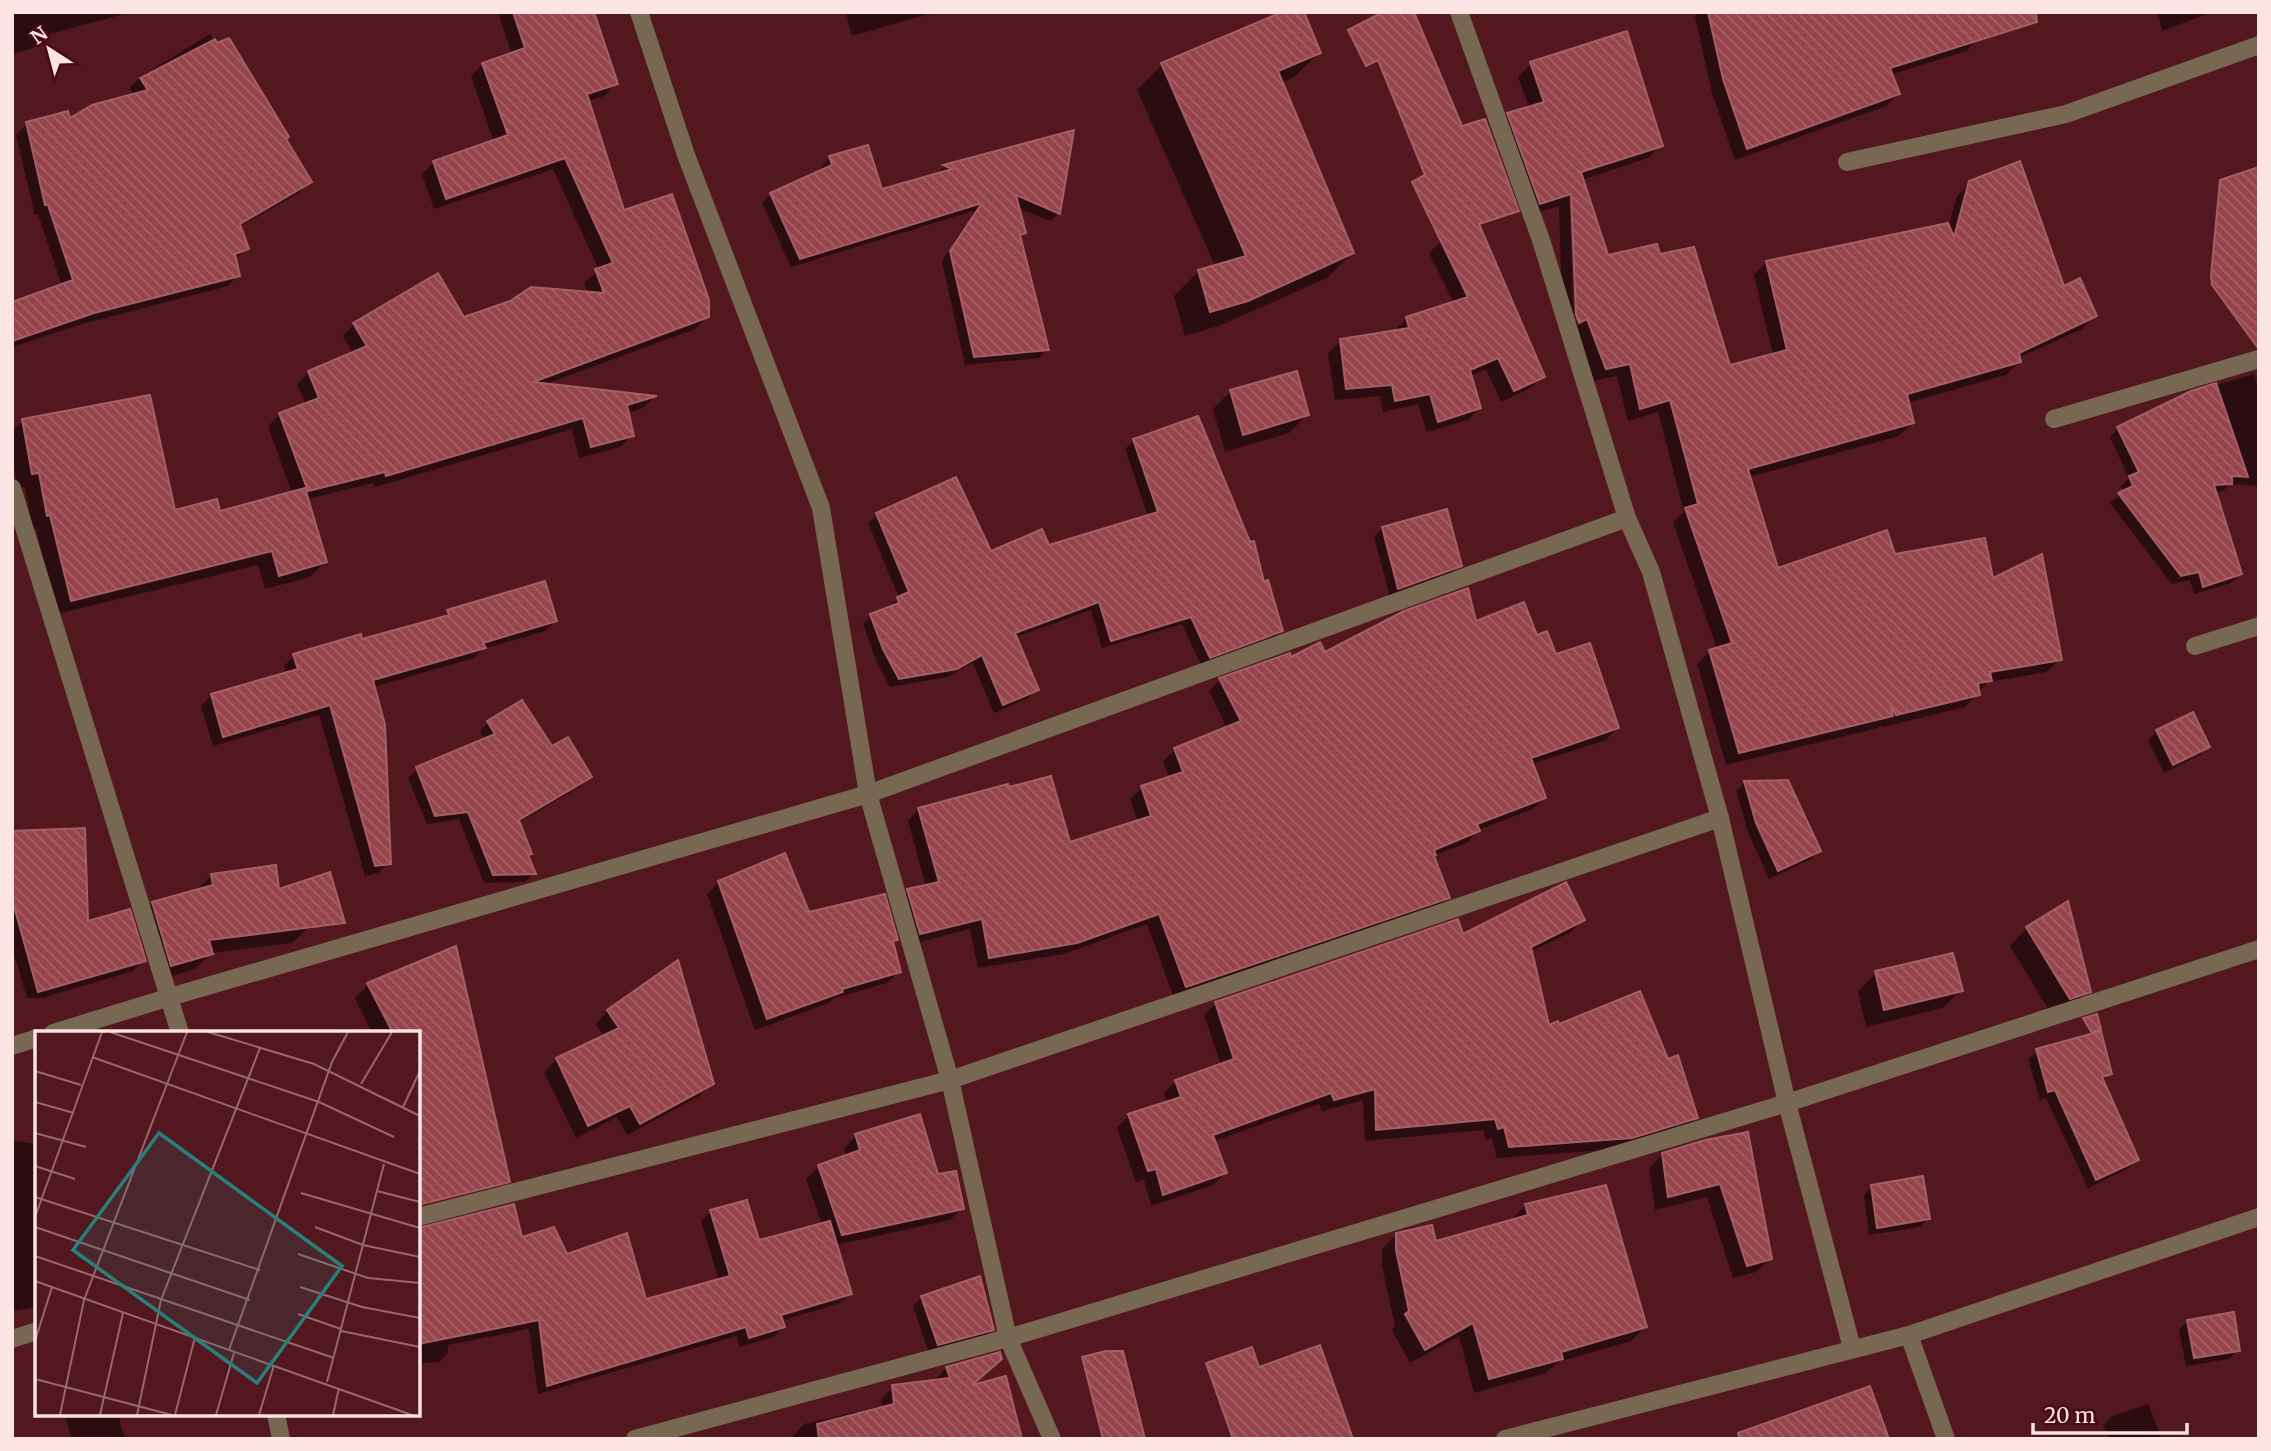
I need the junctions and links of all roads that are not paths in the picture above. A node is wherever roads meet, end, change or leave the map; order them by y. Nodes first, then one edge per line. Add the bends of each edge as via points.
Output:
1 (639, 12) edge
2 (1459, 12) edge
3 (2259, 45) edge
4 (1847, 162) dead end
5 (2259, 359) edge
6 (2054, 419) dead end
7 (12, 488) edge
8 (1627, 518) junction
9 (2259, 626) edge
10 (2195, 646) dead end
11 (868, 794) junction
12 (1720, 818) junction
13 (2259, 949) edge
14 (170, 997) junction
15 (60, 1031) edge
16 (179, 1031) edge
17 (35, 1039) edge
18 (12, 1046) edge
19 (950, 1080) junction
20 (1787, 1103) junction
21 (420, 1216) edge
22 (2259, 1217) edge
23 (35, 1332) edge
24 (1909, 1335) junction
25 (1008, 1338) junction
26 (12, 1339) edge
27 (1852, 1348) junction
28 (276, 1416) edge
29 (281, 1439) edge
30 (635, 1439) edge
31 (1052, 1439) edge
32 (1505, 1439) edge
33 (1945, 1439) edge

1 - 11 street via 687,155 821,508
2 - 8 street via 1541,240
3 - 4 street via 2067,114
5 - 6 street
7 - 14 street
8 - 11 street
8 - 12 street via 1651,572
9 - 10 street
11 - 14 street
11 - 19 street
12 - 19 street
12 - 20 street
13 - 20 street
14 - 15 street
14 - 16 street
17 - 18 street
19 - 21 street
19 - 25 street
20 - 25 street
20 - 27 street
22 - 24 street
23 - 26 street
24 - 27 street
24 - 33 street
25 - 30 street
25 - 31 street
27 - 32 street
28 - 29 street

